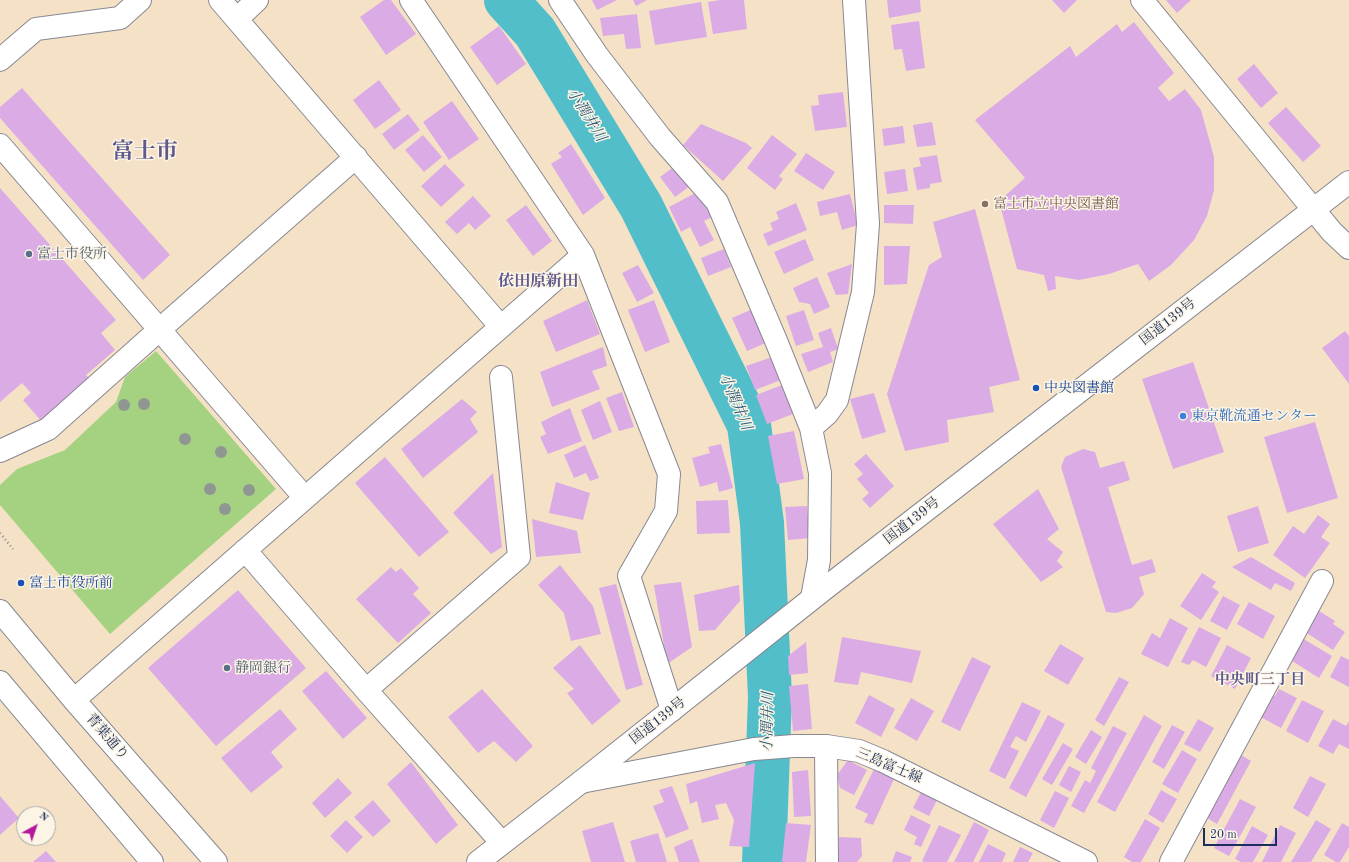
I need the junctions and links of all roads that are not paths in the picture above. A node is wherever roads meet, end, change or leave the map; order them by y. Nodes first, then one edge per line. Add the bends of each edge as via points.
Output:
1 (140, 0) edge
2 (220, 0) edge
3 (256, 0) edge
4 (411, 0) edge
5 (560, 0) edge
6 (854, 0) edge
7 (1142, 0) edge
8 (237, 18) junction
9 (0, 60) edge
10 (0, 145) edge
11 (356, 157) junction
12 (1349, 182) edge
13 (1313, 209) junction
14 (1349, 248) edge
15 (583, 255) junction
16 (501, 327) junction
17 (159, 330) junction
18 (501, 377) dead end
19 (811, 428) junction
20 (0, 451) edge
21 (305, 498) junction
22 (245, 550) junction
23 (1322, 581) dead end
24 (812, 598) junction
25 (0, 611) edge
26 (0, 682) edge
27 (366, 690) junction
28 (74, 700) junction
29 (672, 710) junction
30 (826, 746) junction
31 (581, 782) junction
32 (502, 843) junction
33 (152, 862) edge
34 (216, 862) edge
35 (478, 862) edge
36 (827, 862) edge
37 (1086, 862) edge
38 (1171, 862) edge

1 - 9 main road via 120,18 36,29
2 - 8 main road
3 - 8 main road
4 - 15 main road
5 - 19 main road via 597,55 660,137 717,202
6 - 19 main road via 868,224 863,292 837,400 827,414
7 - 13 main road
8 - 11 main road
10 - 17 main road
11 - 16 main road
11 - 17 main road
12 - 13 main road, 国道139号
13 - 14 main road
13 - 24 main road, 国道139号
15 - 16 main road
15 - 29 main road via 669,474 666,510 629,576
16 - 21 main road
17 - 20 main road via 48,429
17 - 21 main road
18 - 27 main road via 519,557
19 - 24 main road via 820,474 818,560
21 - 22 main road
22 - 27 main road
22 - 28 main road
23 - 38 main road
24 - 29 main road, 国道139号
25 - 28 main road, 青葉通り
26 - 33 main road
27 - 32 main road
28 - 34 main road, 青葉通り
29 - 31 main road, 国道139号
30 - 31 main road, 三島富士線 via 754,749
30 - 36 main road
30 - 37 main road, 三島富士線 via 859,751 884,761
31 - 32 main road, 国道139号
32 - 35 main road, 国道139号

